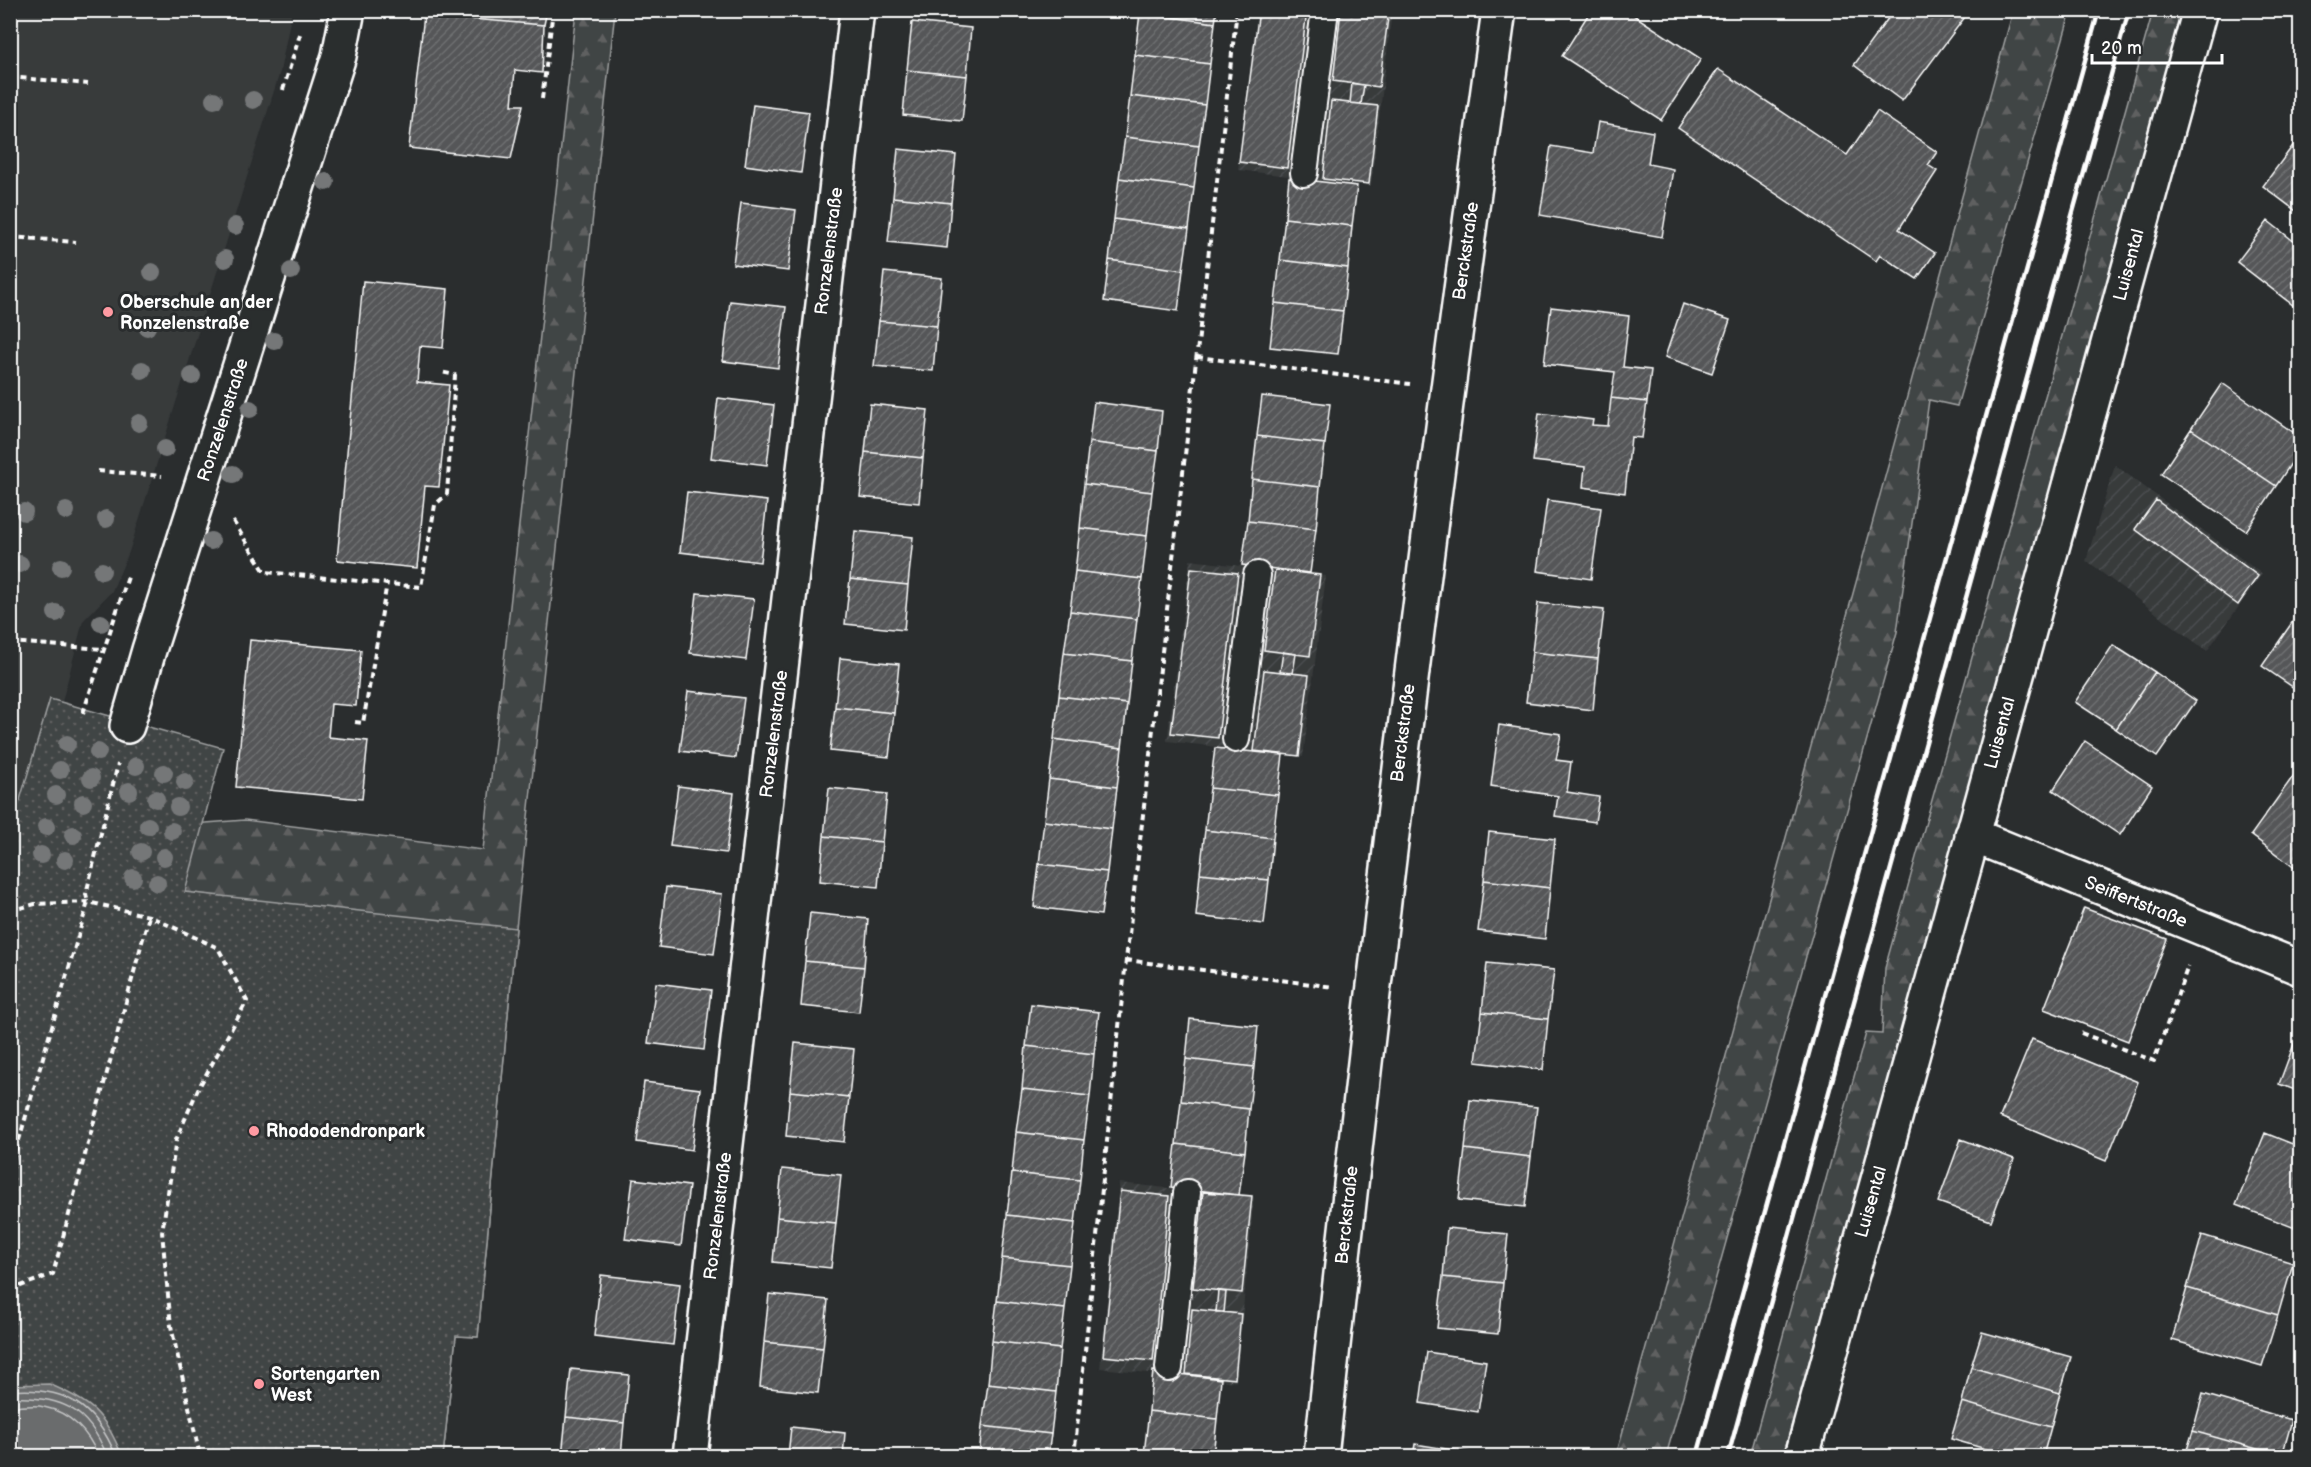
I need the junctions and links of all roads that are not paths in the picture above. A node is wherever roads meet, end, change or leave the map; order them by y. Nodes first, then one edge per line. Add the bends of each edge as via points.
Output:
1 (348, 10) edge
2 (857, 10) edge
3 (1325, 10) edge
4 (1499, 10) edge
5 (2200, 10) edge
6 (1304, 173) dead end
7 (1257, 575) dead end
8 (128, 726) road end
9 (1236, 739) dead end
10 (1972, 835) junction
11 (2301, 968) edge
12 (1187, 1193) dead end
13 (1169, 1368) dead end
14 (690, 1456) edge
15 (1321, 1456) edge
16 (1802, 1456) edge

1 - 8 street, Ronzelenstraße via 339,56
2 - 14 street, Ronzelenstraße
3 - 6 lane
4 - 15 street, Berckstraße via 1371,992
5 - 10 street, Luisental
7 - 9 lane
10 - 11 street, Seiffertstraße
10 - 16 street, Luisental
12 - 13 lane

